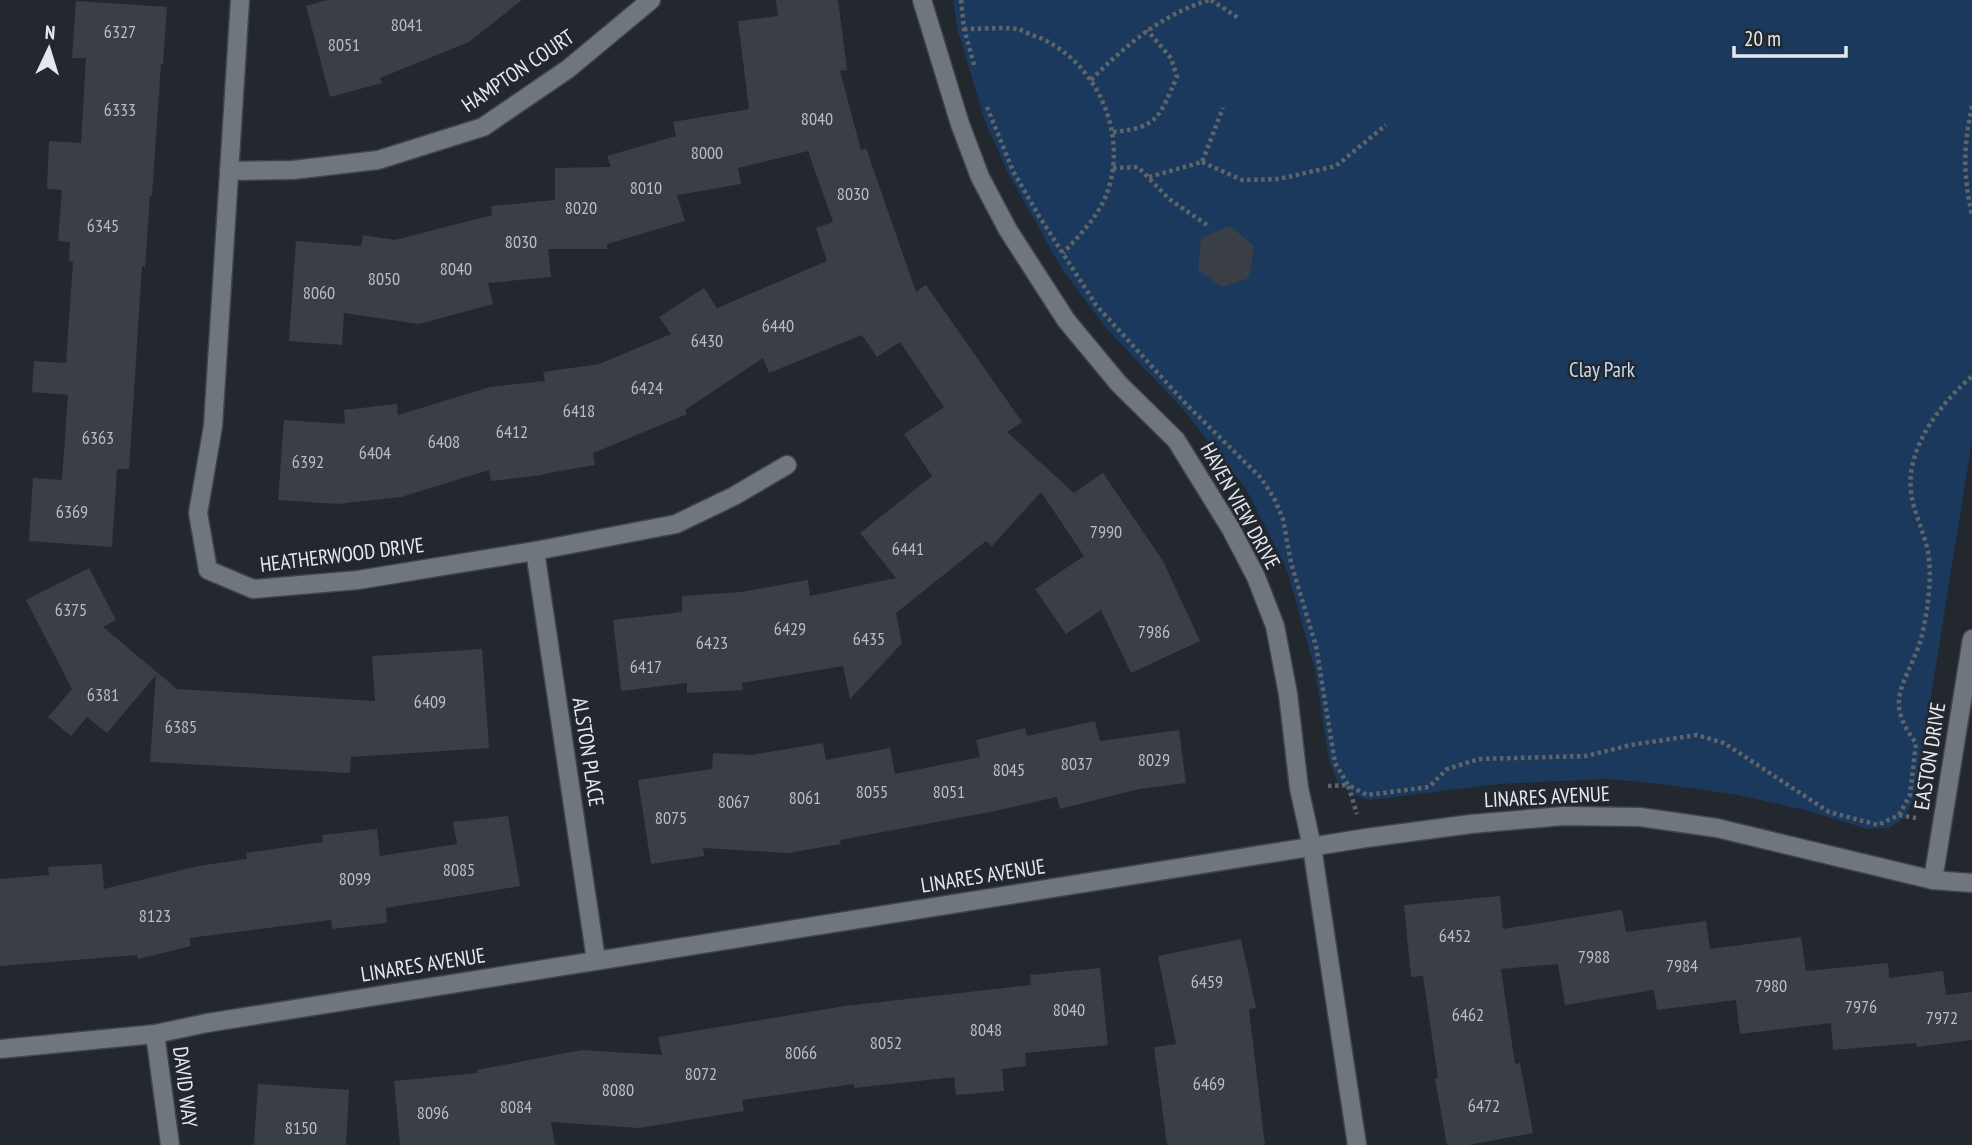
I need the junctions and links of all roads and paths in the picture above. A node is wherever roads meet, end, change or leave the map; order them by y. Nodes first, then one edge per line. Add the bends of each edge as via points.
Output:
1 (240, 0) edge
2 (651, 0) edge
3 (922, 0) edge
4 (961, 0) edge
5 (1210, 0) edge
6 (1240, 19) dead end
7 (964, 29) junction
8 (1147, 30) junction
9 (978, 79) dead end
10 (1091, 80) junction
11 (986, 104) dead end
12 (1972, 106) edge
13 (1223, 108) dead end
14 (1386, 125) dead end
15 (1113, 131) junction
16 (1202, 162) junction
17 (1113, 168) junction
18 (229, 171) junction
19 (1149, 177) junction
20 (1972, 215) edge
21 (1210, 227) dead end
22 (1063, 253) junction
23 (1972, 376) edge
24 (787, 465) dead end
25 (535, 551) junction
26 (1972, 639) edge
27 (1312, 847) junction
28 (1933, 880) junction
29 (1972, 883) edge
30 (596, 960) junction
31 (155, 1034) junction
32 (0, 1049) edge
33 (170, 1145) edge
34 (1357, 1145) edge

1 - 18 street, HEATHERWOOD DRIVE
2 - 18 street, HAMPTON COURT via 568,69 483,127 378,160 293,170
3 - 27 street, HAVEN VIEW DRIVE via 976,167 1008,230 1066,320 1119,384 1176,440 1256,577 1275,626
4 - 7 path
5 - 6 path
5 - 8 path via 1183,8
7 - 9 path
7 - 10 path via 1019,29 1067,53
8 - 10 path
8 - 15 path via 1171,58 1177,77 1158,117 1138,130
10 - 15 path
11 - 22 path via 1013,171
12 - 20 path via 1964,176
13 - 16 path
14 - 16 path via 1336,166 1279,179 1242,180
15 - 17 path
16 - 19 path
17 - 19 path via 1138,167
17 - 22 path via 1106,194 1087,228
18 - 25 street, HEATHERWOOD DRIVE via 213,426 198,513 208,570 253,589 358,580
19 - 21 path via 1169,199
22 - 23 path via 1096,305 1261,478 1274,498 1316,646 1335,763 1348,785 1367,795 1429,787 1447,769 1479,759 1586,755 1697,735 1724,743 1829,812 1878,825 1899,815 1910,795 1916,743 1904,727 1900,686 1920,644 1930,577 1926,542 1912,504 1911,474 1918,448 1945,402
24 - 25 street, HEATHERWOOD DRIVE via 676,524
25 - 30 street, ALSTON PLACE
26 - 28 street, EASTON DRIVE
27 - 28 street, LINARES AVENUE via 1471,824 1563,816 1640,817 1717,828
27 - 30 street, LINARES AVENUE
27 - 34 street, HAVEN VIEW DRIVE
28 - 29 street, LINARES AVENUE
30 - 31 street, LINARES AVENUE
31 - 32 street, LINARES AVENUE
31 - 33 street, DAVID WAY

